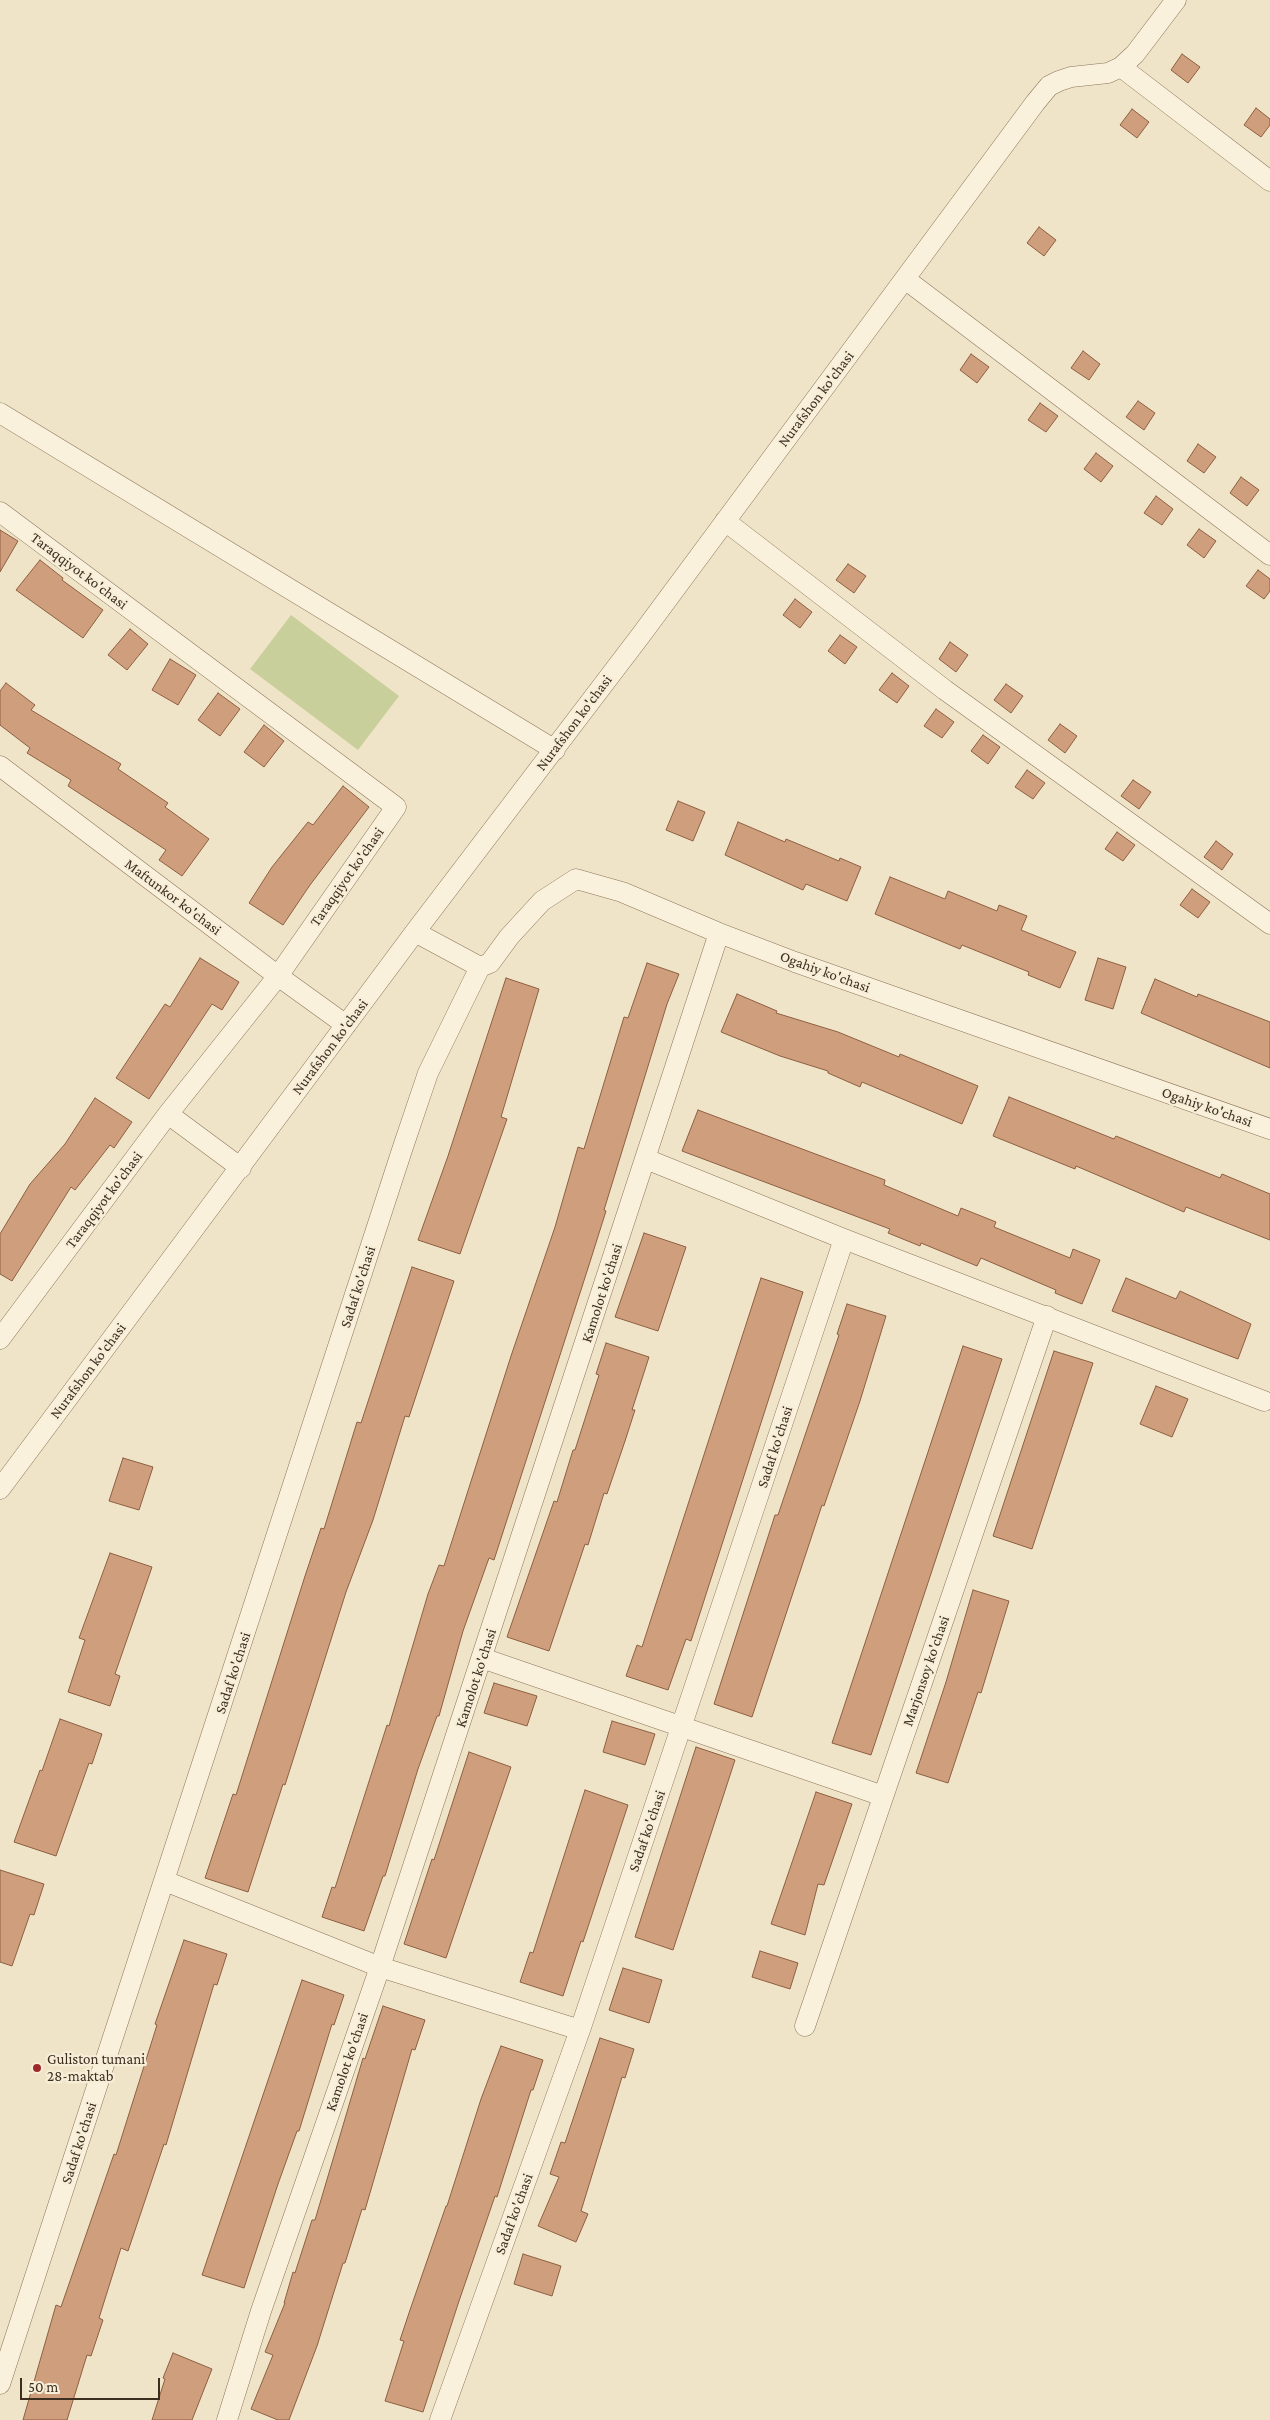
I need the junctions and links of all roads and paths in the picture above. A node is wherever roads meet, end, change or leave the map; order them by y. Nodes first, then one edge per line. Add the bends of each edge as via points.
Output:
1 (1176, 0) edge
2 (1121, 67) junction
3 (1270, 181) edge
4 (905, 278) junction
5 (0, 413) edge
6 (0, 512) edge
7 (725, 521) junction
8 (1270, 555) edge
9 (555, 750) junction
10 (0, 766) edge
11 (1270, 924) edge
12 (415, 932) junction
13 (719, 933) junction
14 (480, 967) junction
15 (278, 976) junction
16 (346, 1025) junction
17 (168, 1114) junction
18 (1270, 1129) edge
19 (646, 1159) junction
20 (241, 1168) junction
21 (844, 1239) junction
22 (1047, 1316) junction
23 (0, 1339) edge
24 (1264, 1400) dead end
25 (0, 1488) edge
26 (482, 1658) junction
27 (682, 1726) junction
28 (883, 1796) junction
29 (165, 1881) junction
30 (380, 1967) junction
31 (805, 2026) dead end
32 (580, 2030) junction
33 (0, 2384) edge
34 (227, 2420) edge
35 (440, 2420) edge

1 - 2 street, Nurafshon ko'chasi via 1135,54
2 - 3 street
2 - 4 street, Nurafshon ko'chasi via 1108,73 1072,77 1049,86
4 - 7 street, Nurafshon ko'chasi
4 - 8 street
5 - 9 street
6 - 15 street, Taraqqiyot ko'chasi via 396,807
7 - 9 street, Nurafshon ko'chasi
7 - 11 street via 945,690
9 - 12 street, Nurafshon ko'chasi
10 - 15 street, Maftunkor ko'chasi
12 - 14 street
12 - 16 street, Nurafshon ko'chasi
13 - 14 street, Ogahiy ko'chasi via 622,892 576,879 542,901 490,963
13 - 18 street, Ogahiy ko'chasi
13 - 19 street, Kamolot ko'chasi
14 - 29 street, Sadaf ko'chasi via 428,1073 404,1141
15 - 16 street, Maftunkor ko'chasi
15 - 17 street, Taraqqiyot ko'chasi
16 - 20 street, Nurafshon ko'chasi
17 - 20 street
17 - 23 street, Taraqqiyot ko'chasi
19 - 21 street
19 - 26 street, Kamolot ko'chasi
20 - 25 street, Nurafshon ko'chasi
21 - 22 street
21 - 27 street, Sadaf ko'chasi
22 - 24 street
22 - 28 street, Marjonsoy ko'chasi
26 - 27 street
26 - 30 street, Kamolot ko'chasi
27 - 28 street
27 - 32 street, Sadaf ko'chasi
28 - 31 street, Marjonsoy ko'chasi
29 - 30 street
29 - 33 street, Sadaf ko'chasi
30 - 32 street
30 - 34 street, Kamolot ko'chasi via 264,2302
32 - 35 street, Sadaf ko'chasi

